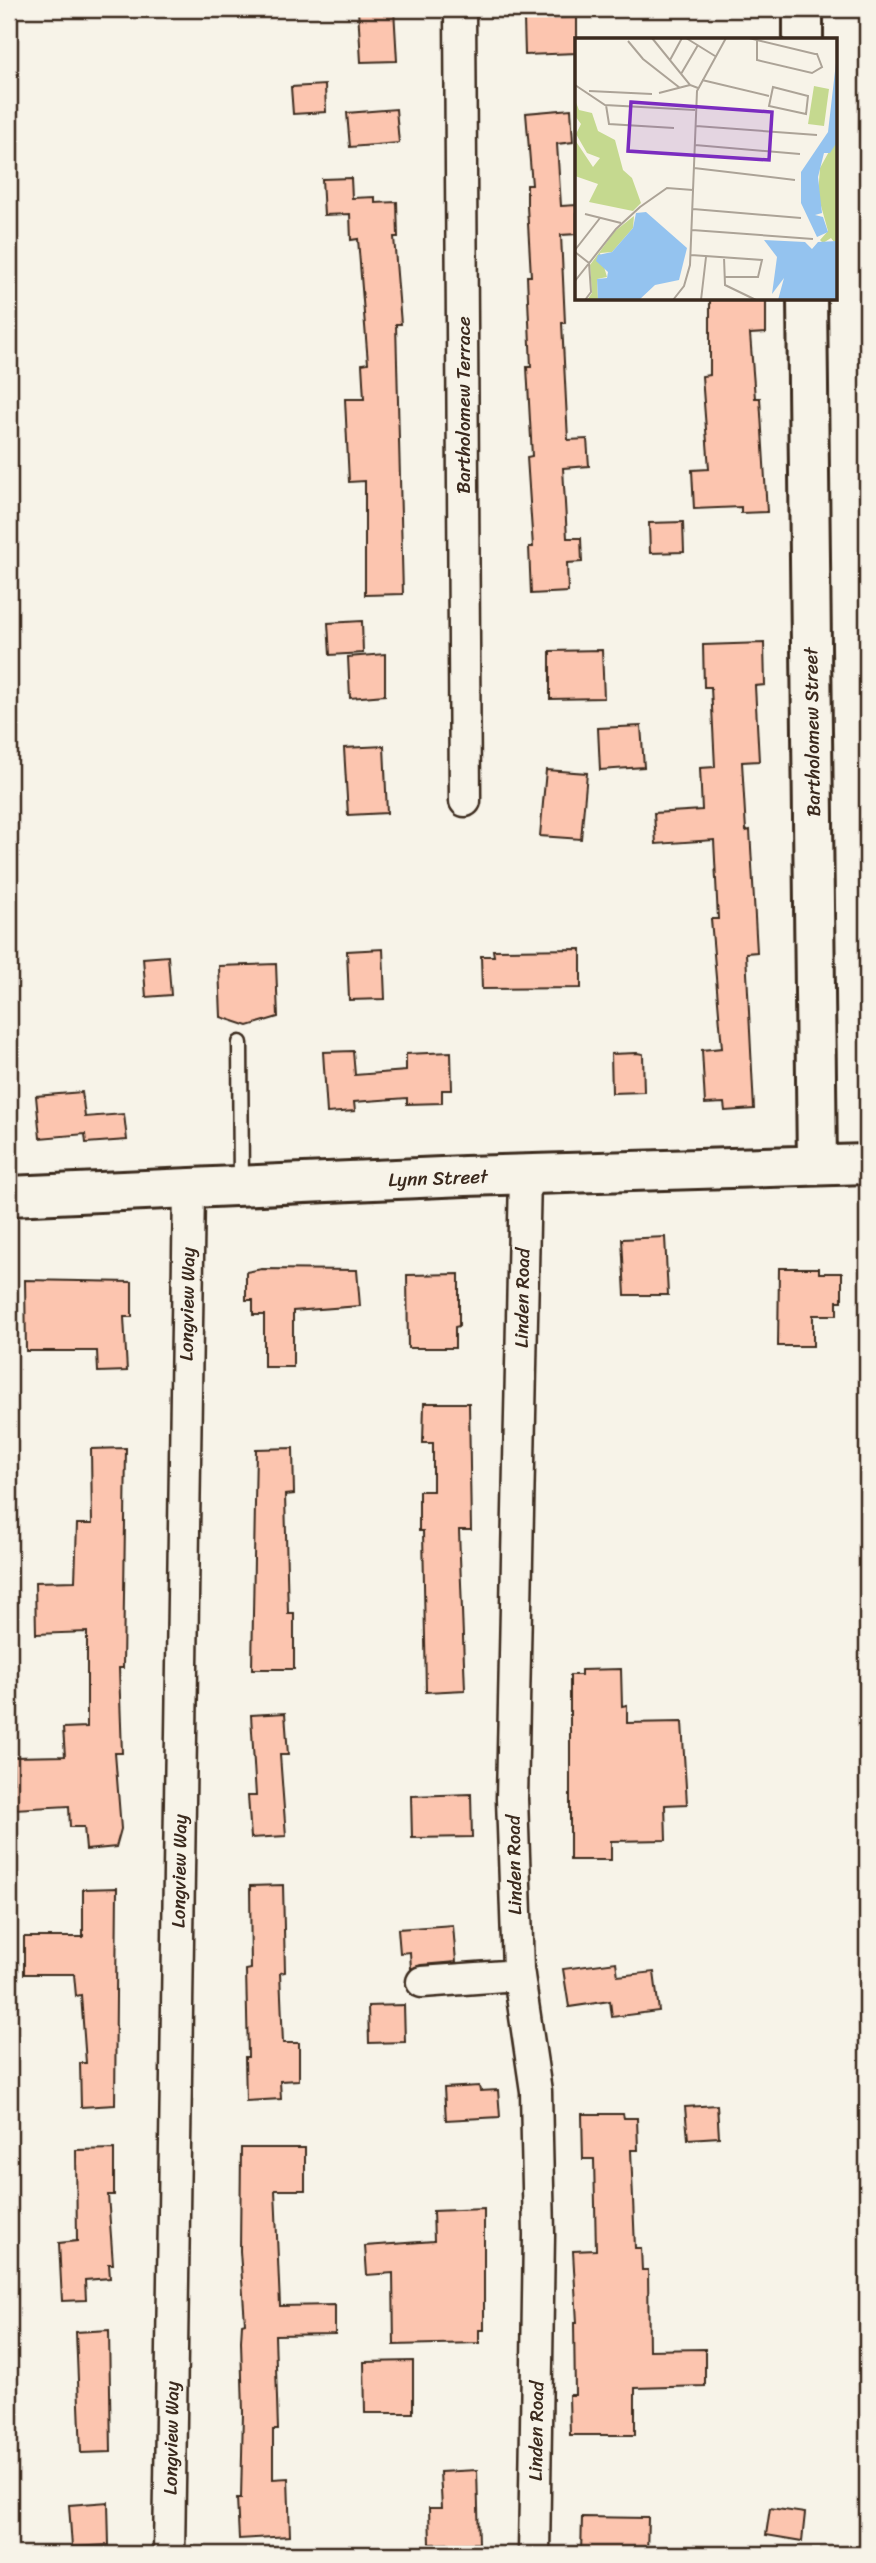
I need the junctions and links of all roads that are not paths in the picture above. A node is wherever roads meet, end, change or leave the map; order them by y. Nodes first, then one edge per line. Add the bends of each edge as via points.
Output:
1 (460, 9) edge
2 (803, 9) edge
3 (803, 38) edge
4 (807, 301) edge
5 (465, 801) dead end
6 (240, 1043) dead end
7 (867, 1164) edge
8 (817, 1165) junction
9 (525, 1175) junction
10 (241, 1186) junction
11 (189, 1188) junction
12 (9, 1196) edge
13 (519, 1975) junction
14 (422, 1982) dead end
15 (169, 2554) edge
16 (534, 2554) edge

1 - 5 street, Bartholomew Terrace
2 - 3 main road
4 - 8 main road, Bartholomew Street
6 - 10 lane
7 - 8 main road, Lynn Street
8 - 9 main road, Lynn Street
9 - 10 main road, Lynn Street
9 - 13 street, Linden Road via 512,1799
10 - 11 main road, Lynn Street
11 - 12 main road, Lynn Street
11 - 15 street, Longview Way
13 - 14 street
13 - 16 street, Linden Road via 536,2091 539,2235

